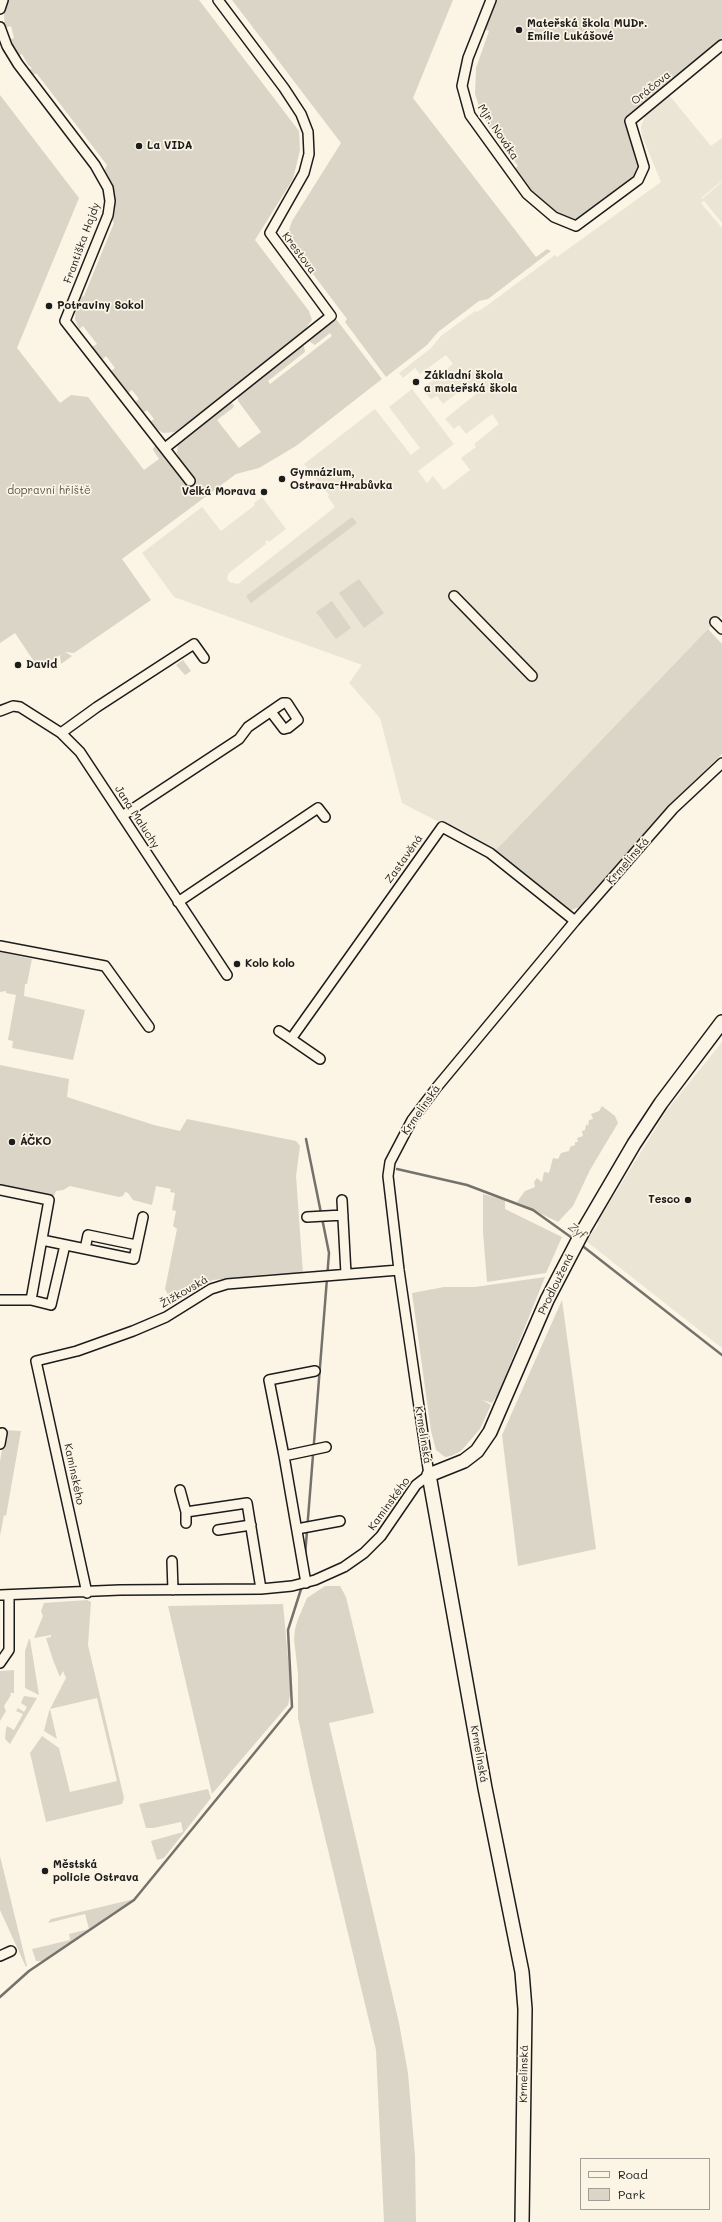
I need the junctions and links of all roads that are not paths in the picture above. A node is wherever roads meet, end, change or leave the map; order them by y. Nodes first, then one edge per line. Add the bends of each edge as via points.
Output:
1 (3, 0) edge
2 (218, 0) edge
3 (491, 0) edge
4 (0, 9) edge
5 (0, 27) edge
6 (722, 45) edge
7 (576, 226) joint
8 (165, 448) junction
9 (190, 481) dead end
10 (454, 596) dead end
11 (715, 622) dead end
12 (722, 629) edge
13 (204, 658) dead end
14 (532, 676) dead end
15 (0, 712) edge
16 (271, 712) dead end
17 (61, 733) junction
18 (722, 763) edge
19 (122, 816) junction
20 (324, 817) dead end
21 (178, 902) junction
22 (575, 921) junction
23 (0, 946) edge
24 (226, 976) dead end
25 (722, 1022) edge
26 (149, 1027) dead end
27 (279, 1031) dead end
28 (291, 1039) junction
29 (320, 1059) dead end
30 (0, 1190) edge
31 (342, 1200) dead end
32 (343, 1215) junction
33 (143, 1216) dead end
34 (307, 1217) dead end
35 (42, 1240) junction
36 (64, 1245) junction
37 (136, 1245) junction
38 (85, 1249) junction
39 (399, 1270) junction
40 (346, 1274) junction
41 (0, 1300) edge
42 (31, 1300) junction
43 (36, 1361) joint
44 (315, 1371) dead end
45 (2, 1433) dead end
46 (0, 1444) edge
47 (326, 1447) dead end
48 (284, 1456) junction
49 (429, 1475) junction
50 (180, 1490) dead end
51 (186, 1512) junction
52 (340, 1521) dead end
53 (186, 1523) dead end
54 (250, 1525) junction
55 (297, 1529) junction
56 (218, 1530) dead end
57 (172, 1562) dead end
58 (306, 1583) junction
59 (261, 1589) junction
60 (173, 1590) junction
61 (88, 1593) junction
62 (5, 1595) edge
63 (0, 1663) edge
64 (11, 1951) dead end
65 (0, 1956) edge
66 (522, 2222) edge

1 - 4 street
2 - 8 street, Krestova via 284,88 308,132 309,154 304,173 270,233 331,316
3 - 7 street, Mjr. Nováka via 468,58 462,86 470,115 527,194 554,217
5 - 8 street, Františka Hajdy via 6,46 18,64 95,165 108,188 108,215 65,321
6 - 7 street, Oráčova via 630,121 644,167 638,180
8 - 9 street, Františka Hajdy
10 - 14 street
11 - 12 street
13 - 17 street via 194,644
15 - 17 street, Jana Maluchy via 13,706 20,707
16 - 19 street via 248,727 238,739
17 - 19 street, Jana Maluchy via 80,752
18 - 22 street, Krmelínská via 673,809
19 - 21 street, Jana Maluchy
20 - 21 street via 318,808
21 - 24 street, Jana Maluchy
22 - 28 street, Zastavěná via 490,853 442,827
22 - 39 street, Krmelínská via 437,1087 412,1120 397,1146 390,1162 388,1176
23 - 26 street via 105,966
25 - 49 main road, Prodloužená via 653,1114 583,1231 547,1300 490,1432 477,1451 464,1461
27 - 28 street
28 - 29 street
30 - 35 street via 50,1200
31 - 32 street
32 - 34 street
32 - 40 street
33 - 37 street
35 - 36 street
35 - 42 street
36 - 38 street
36 - 42 street via 51,1305
37 - 38 street via 88,1235
37 - 38 street via 134,1259
39 - 40 street, Žižkovská
39 - 49 street, Krmelínská
40 - 43 street, Žižkovská via 227,1284 211,1289 166,1317 133,1331 77,1351
41 - 42 street
43 - 61 street, Kaminského
44 - 48 street via 269,1380
45 - 46 street
47 - 48 street
48 - 55 street
49 - 58 street, Kaminského via 416,1485 388,1527 364,1553 344,1567
49 - 66 main road, Krmelínská via 523,1978
50 - 51 street
51 - 53 street
51 - 54 street via 247,1503
52 - 55 street
54 - 56 street
54 - 59 street
55 - 58 street
57 - 60 street
58 - 59 street, Kaminského
59 - 60 street, Kaminského
60 - 61 street, Kaminského
61 - 62 street, Kaminského
62 - 63 street, Kaminského via 9,1650
64 - 65 street

